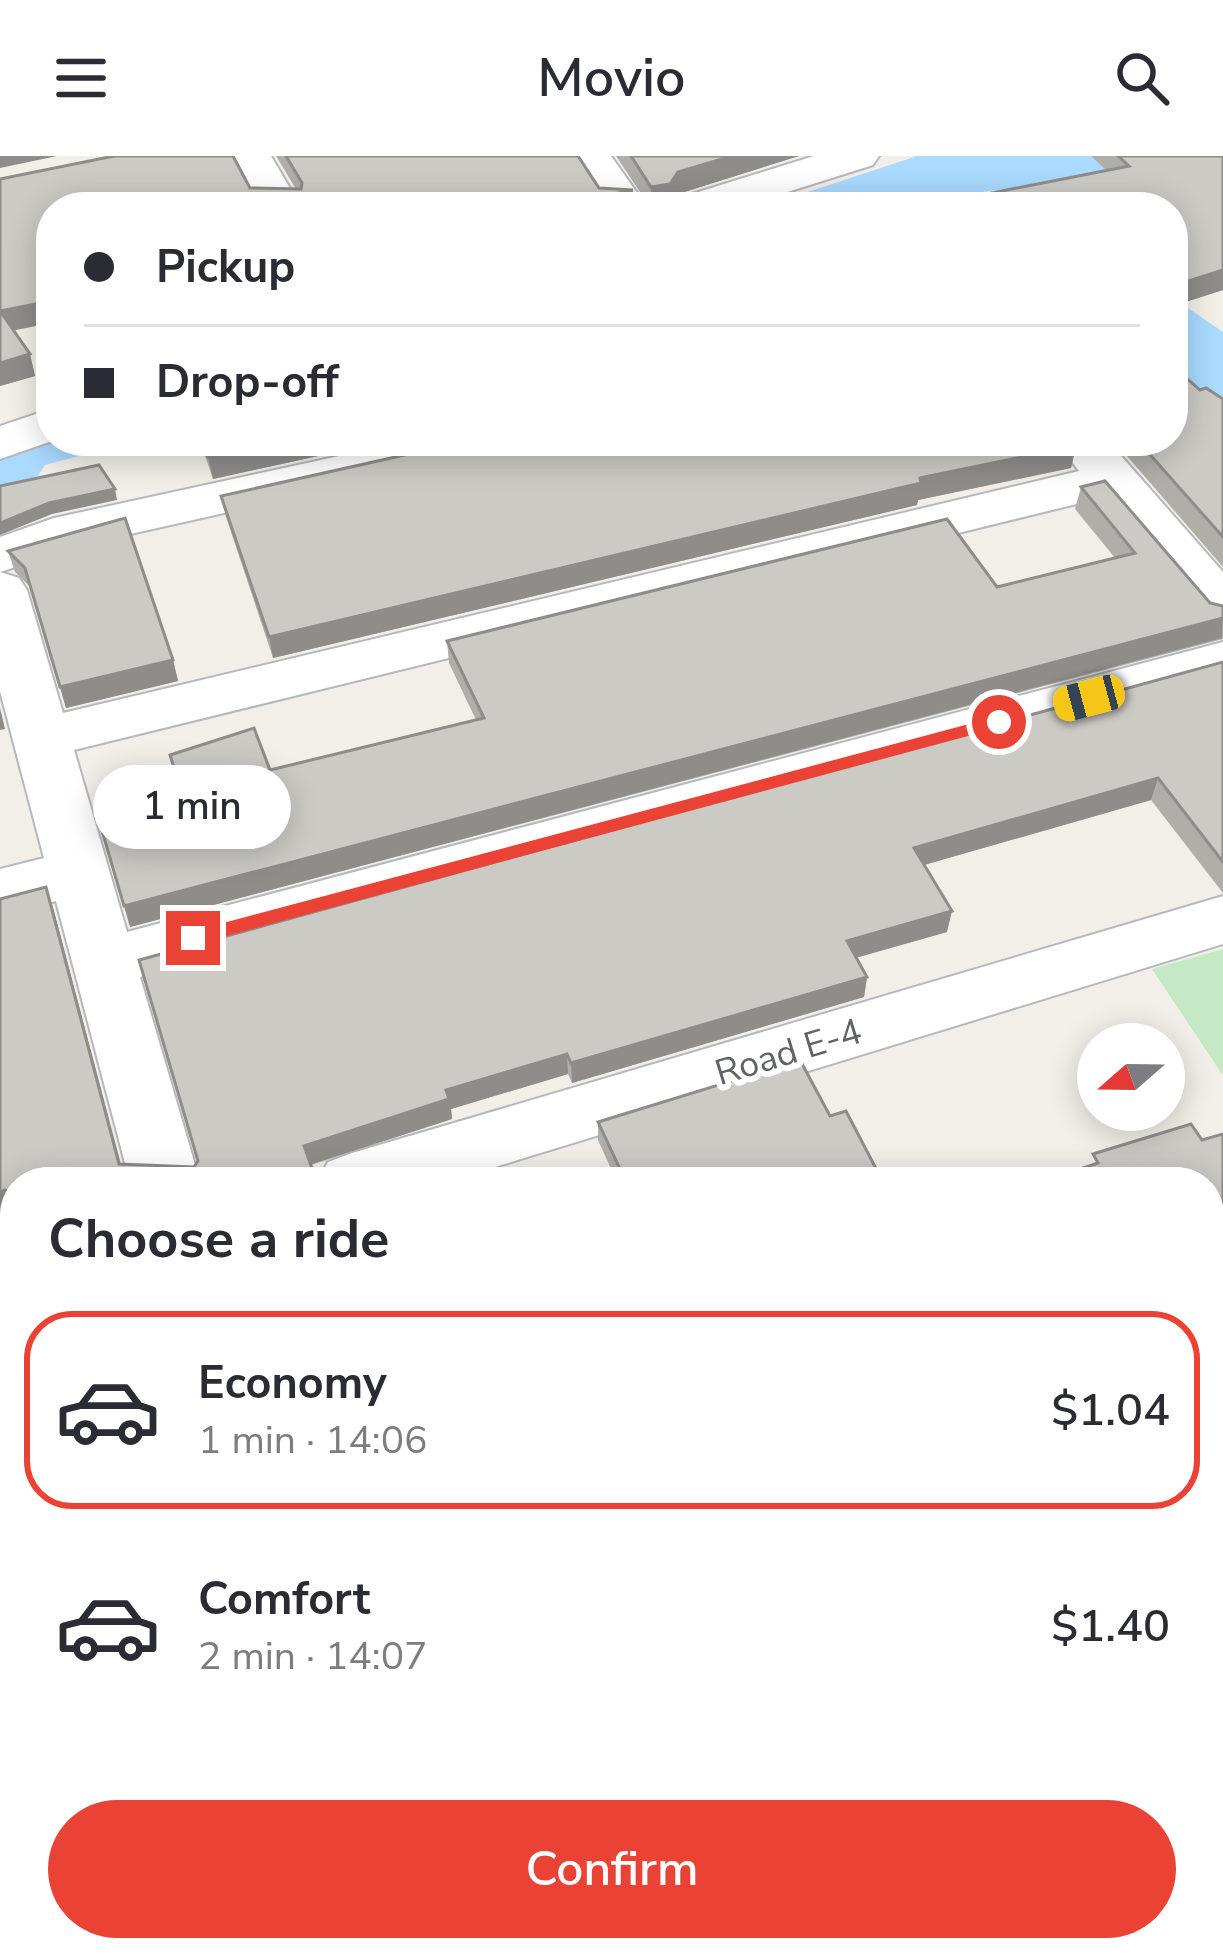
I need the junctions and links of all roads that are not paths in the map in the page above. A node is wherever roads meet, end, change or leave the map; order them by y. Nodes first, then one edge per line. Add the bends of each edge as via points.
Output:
1 (250, 156) edge
2 (589, 156) edge
3 (858, 156) edge
4 (797, 164) edge
5 (270, 192) edge
6 (614, 192) edge
7 (731, 192) edge
8 (36, 430) edge
9 (0, 444) edge
10 (410, 456) edge
11 (1097, 460) edge
12 (0, 555) edge
13 (0, 590) edge
14 (1223, 608) edge
15 (1223, 662) edge
16 (41, 738) junction
17 (79, 872) junction
18 (0, 892) edge
19 (1223, 920) edge
20 (104, 962) junction
21 (160, 1167) edge
22 (402, 1167) edge

1 - 5 street
2 - 6 street
3 - 4 street
4 - 7 street
8 - 9 street
10 - 12 street via 73,530
11 - 14 street
11 - 16 street
13 - 16 street
15 - 20 street
16 - 17 street
17 - 18 street
17 - 20 street
19 - 22 street, Road E-4
20 - 21 street

